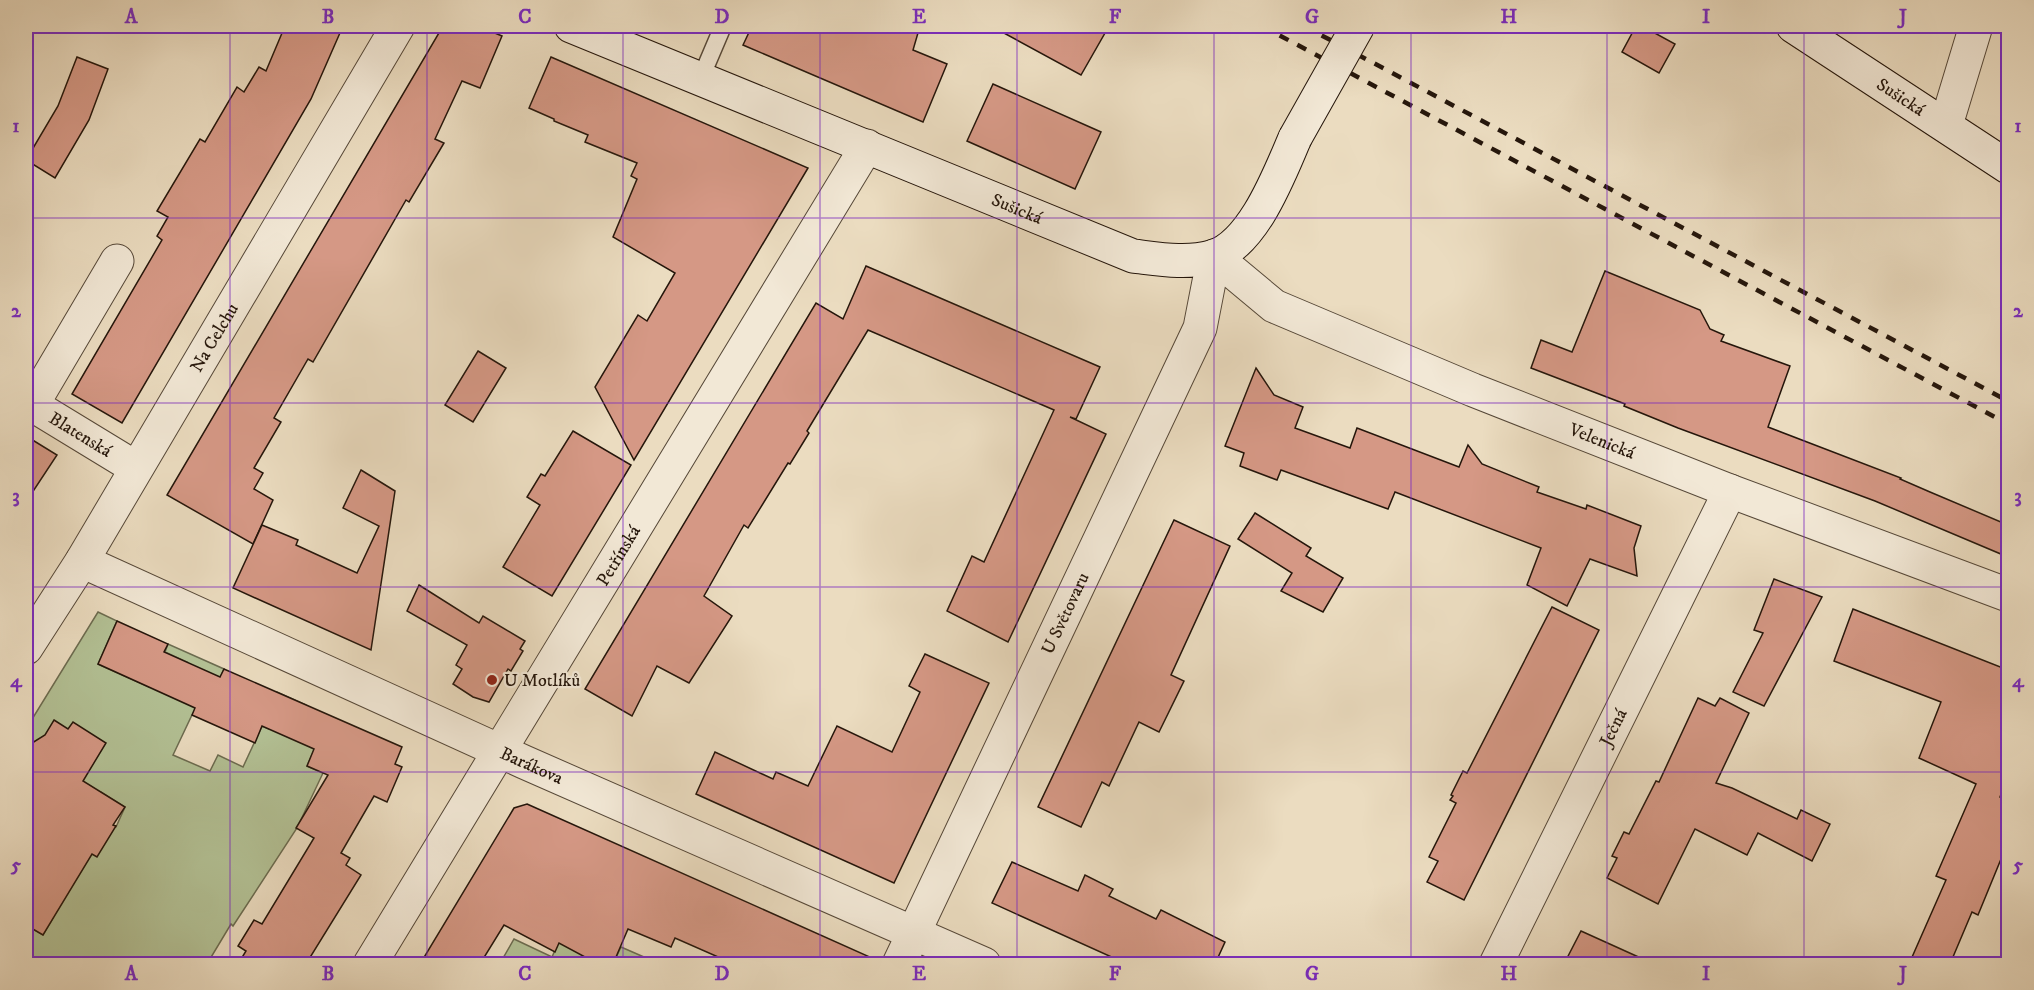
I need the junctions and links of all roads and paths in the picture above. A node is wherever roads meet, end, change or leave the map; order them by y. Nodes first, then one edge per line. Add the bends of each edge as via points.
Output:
1 (398, 26) edge
2 (571, 26) edge
3 (723, 26) edge
4 (1358, 26) edge
5 (1793, 26) edge
6 (1976, 26) edge
7 (700, 80) junction
8 (1946, 125) junction
9 (867, 146) junction
10 (2008, 167) edge
11 (1214, 256) junction
12 (117, 261) dead end
13 (29, 403) edge
14 (136, 468) junction
15 (1730, 491) junction
16 (82, 561) junction
17 (2008, 595) edge
18 (26, 648) edge
19 (500, 751) junction
20 (914, 933) junction
21 (370, 964) edge
22 (899, 964) edge
23 (984, 964) edge
24 (1496, 964) edge

1 - 14 street, Na Celchu
2 - 7 street, Sušická
3 - 7 lane
4 - 11 street, Sušická, bridge via 1247,232
5 - 8 street, Sušická
6 - 8 street
7 - 9 street, Sušická
8 - 10 street, Sušická
9 - 11 street, Sušická via 1133,256 1190,261
9 - 19 street, Petřínská
11 - 15 street, Velenická via 1274,306 1473,390
11 - 20 street, U Světovaru via 1200,328
12 - 13 street
13 - 14 street, Blatenská
14 - 16 street, Na Celchu
15 - 17 street, Velenická
15 - 24 street, Ječná
16 - 18 street, Na Celchu
16 - 19 street, Barákova
19 - 20 street, Barákova
19 - 21 street, Petřínská
20 - 22 street, U Světovaru
20 - 23 street, Barákova

